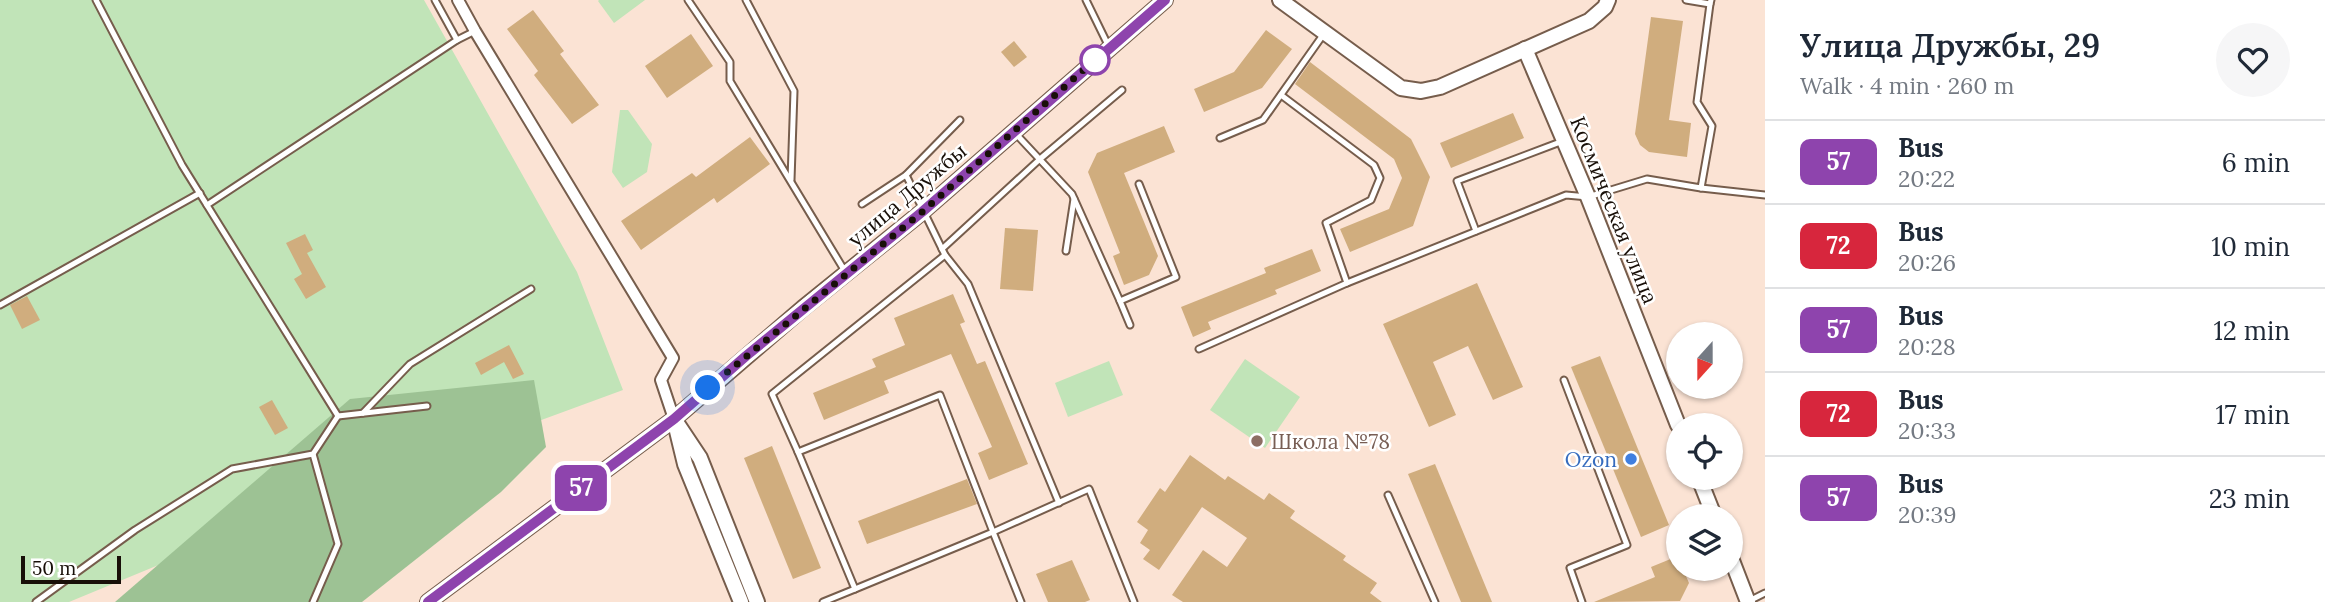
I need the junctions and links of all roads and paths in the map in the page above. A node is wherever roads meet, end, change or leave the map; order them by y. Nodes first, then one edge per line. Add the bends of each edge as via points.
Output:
1 (96, 0) edge
2 (435, 0) edge
3 (458, 0) edge
4 (688, 0) edge
5 (746, 0) edge
6 (1086, 0) edge
7 (1165, 0) edge
8 (1280, 0) edge
9 (1608, 0) edge
10 (1686, 0) edge
11 (1711, 2) edge
12 (475, 31) junction
13 (1325, 33) junction
14 (457, 40) junction
15 (1109, 47) junction
16 (1525, 49) junction
17 (1122, 90) dead end
18 (1281, 95) junction
19 (960, 120) dead end
20 (1015, 132) junction
21 (1220, 138) dead end
22 (1563, 141) junction
23 (1040, 159) junction
24 (906, 175) junction
25 (791, 180) junction
26 (1139, 184) dead end
27 (1701, 188) junction
28 (200, 193) junction
29 (1765, 195) edge
30 (1588, 197) junction
31 (1074, 200) junction
32 (862, 204) dead end
33 (206, 205) junction
34 (922, 212) junction
35 (1476, 231) junction
36 (1066, 251) dead end
37 (943, 252) junction
38 (846, 273) junction
39 (1347, 283) junction
40 (530, 289) dead end
41 (1120, 301) junction
42 (0, 305) edge
43 (1130, 325) dead end
44 (1199, 349) dead end
45 (1564, 380) dead end
46 (427, 406) dead end
47 (363, 413) junction
48 (1673, 413) edge
49 (338, 416) junction
50 (674, 419) junction
51 (798, 452) junction
52 (313, 454) junction
53 (1388, 495) dead end
54 (1059, 503) junction
55 (993, 532) junction
56 (1739, 581) edge
57 (855, 589) junction
58 (1765, 593) edge
59 (36, 602) edge
60 (313, 602) edge
61 (428, 602) edge
62 (741, 602) edge
63 (757, 602) edge
64 (822, 602) edge
65 (1021, 602) edge
66 (1134, 602) edge
67 (1435, 602) edge
68 (1582, 602) edge
69 (1747, 602) edge

1 - 28 lane
2 - 14 lane
3 - 12 street
4 - 25 lane via 730,62 730,81
5 - 25 lane via 794,91
6 - 15 lane
7 - 15 street, улица Дружбы
8 - 13 street
9 - 16 street via 1589,21
10 - 11 lane
11 - 27 lane via 1697,102 1712,127
12 - 14 lane
12 - 50 street via 673,358 661,380
13 - 16 street via 1401,88 1421,91
13 - 18 lane
14 - 33 lane
15 - 20 street, улица Дружбы
16 - 22 street, Космическая улица
17 - 23 lane
18 - 21 lane via 1263,120
18 - 39 lane via 1374,165 1380,178 1371,200 1326,223
19 - 24 lane
20 - 23 lane
20 - 34 street, улица Дружбы
22 - 30 street, Космическая улица
22 - 35 lane via 1457,181
23 - 31 lane
23 - 37 lane
24 - 32 lane
24 - 34 lane
25 - 38 lane
26 - 41 lane via 1176,277
27 - 29 lane
27 - 30 lane via 1647,180
28 - 33 lane
28 - 42 lane
30 - 35 lane via 1566,195
30 - 48 street, Космическая улица
31 - 36 lane
31 - 41 lane
33 - 49 lane
34 - 37 lane
34 - 38 street, улица Дружбы
35 - 39 lane
37 - 51 lane via 772,394
37 - 54 lane via 968,284
38 - 50 street, улица Дружбы
39 - 44 lane
40 - 47 lane via 410,364
41 - 43 lane
45 - 68 lane via 1627,545 1570,568
46 - 47 lane
47 - 49 lane
49 - 52 lane
50 - 61 street, улица Дружбы
50 - 62 street via 685,464
50 - 63 street via 700,458
51 - 55 lane via 940,395
51 - 57 lane
52 - 59 lane via 232,469 135,530
52 - 60 lane via 338,544
53 - 67 lane
54 - 55 lane
54 - 66 lane via 1089,489
55 - 57 lane
55 - 65 lane
56 - 69 street
57 - 64 lane
58 - 69 lane

